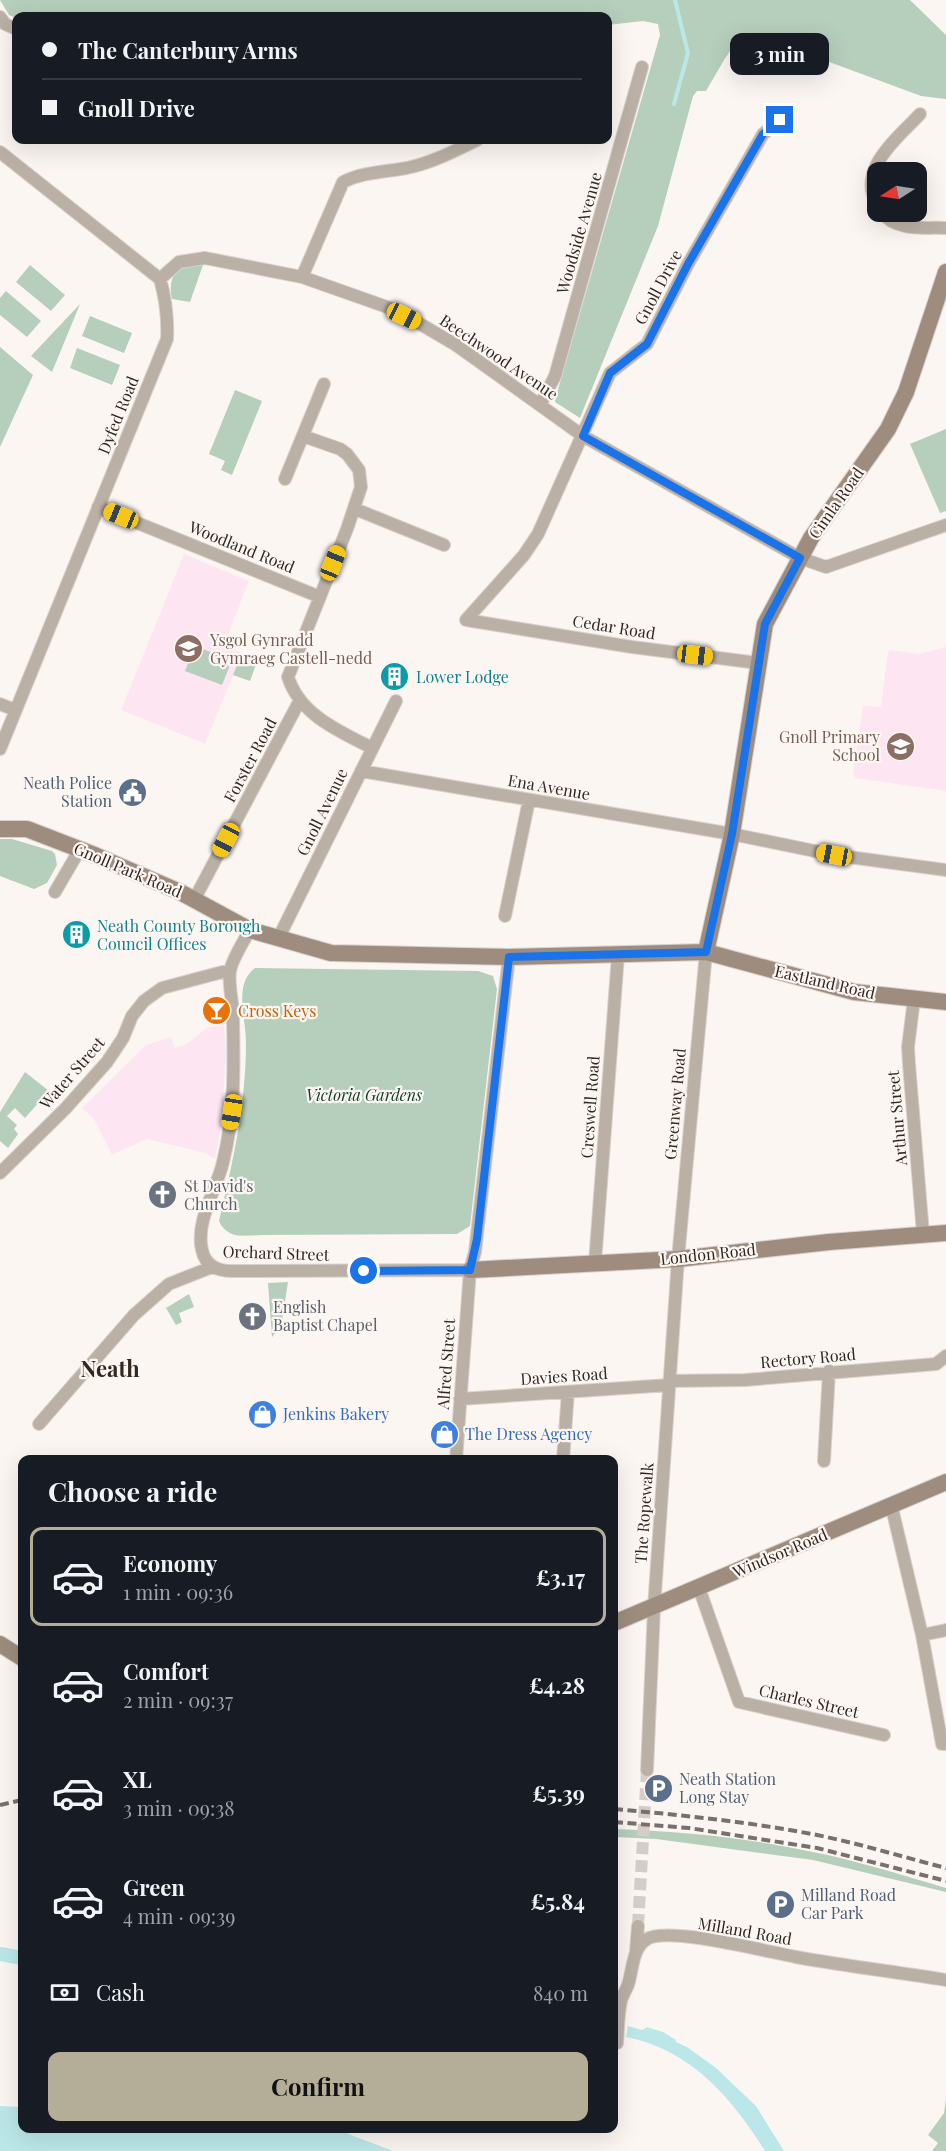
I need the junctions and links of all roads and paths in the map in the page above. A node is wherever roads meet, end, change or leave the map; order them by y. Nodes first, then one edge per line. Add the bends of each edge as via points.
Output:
1 (0, 17) edge
2 (12, 27) edge
3 (642, 67) dead end
4 (920, 114) dead end
5 (780, 120) dead end
6 (468, 144) edge
7 (0, 152) edge
8 (878, 162) edge
9 (894, 222) edge
10 (946, 228) edge
11 (946, 272) edge
12 (302, 277) junction
13 (160, 279) junction
14 (324, 384) dead end
15 (540, 405) junction
16 (303, 436) junction
17 (583, 436) junction
18 (285, 479) dead end
19 (98, 507) junction
20 (355, 509) junction
21 (946, 525) edge
22 (444, 545) dead end
23 (800, 558) junction
24 (320, 597) junction
25 (758, 663) junction
26 (300, 700) junction
27 (396, 701) dead end
28 (0, 704) edge
29 (15, 710) junction
30 (372, 748) junction
31 (0, 749) edge
32 (361, 771) junction
33 (528, 800) junction
34 (0, 829) edge
35 (732, 834) junction
36 (80, 849) junction
37 (946, 870) edge
38 (55, 892) dead end
39 (195, 900) junction
40 (505, 916) dead end
41 (250, 930) junction
42 (278, 939) junction
43 (706, 952) junction
44 (618, 955) junction
45 (509, 957) junction
46 (230, 970) junction
47 (914, 999) junction
48 (946, 1002) edge
49 (0, 1173) edge
50 (946, 1233) edge
51 (923, 1234) junction
52 (678, 1259) junction
53 (595, 1263) junction
54 (212, 1267) junction
55 (470, 1270) junction
56 (946, 1356) edge
57 (829, 1371) junction
58 (669, 1383) junction
59 (568, 1392) junction
60 (460, 1399) junction
61 (39, 1424) dead end
62 (456, 1455) edge
63 (563, 1455) edge
64 (824, 1461) dead end
65 (946, 1482) edge
66 (891, 1504) junction
67 (699, 1588) junction
68 (654, 1608) junction
69 (618, 1622) edge
70 (946, 1630) edge
71 (922, 1635) junction
72 (0, 1644) edge
73 (18, 1655) edge
74 (884, 1735) dead end
75 (944, 1744) edge
76 (647, 1770) tunnel mouth
77 (638, 1926) tunnel mouth
78 (636, 1952) junction
79 (946, 1980) edge
80 (618, 2001) edge

1 - 2 street
3 - 15 street, Woodside Avenue via 555,376
4 - 8 street
5 - 17 street, Gnoll Drive via 763,134 647,344 610,373
6 - 12 street via 428,162 357,175 343,182
7 - 13 street
9 - 10 street via 911,228
11 - 23 main road, Cimla Road via 906,392 888,429
12 - 13 street, Beechwood Avenue via 205,258 179,262
12 - 15 street, Beechwood Avenue via 387,307 422,324
13 - 19 street, Dyfed Road via 168,317 166,339
14 - 16 street
15 - 17 street, Beechwood Avenue
16 - 18 street
16 - 20 street via 340,449 356,464 361,482
17 - 23 street, Beechwood Avenue
17 - 25 street, Cedar Road via 538,534 466,620
19 - 24 street, Woodland Road
19 - 29 street, Dyfed Road
20 - 22 street
20 - 24 street
21 - 23 street, Beechwood Avenue via 826,567
23 - 25 main road, Cimla Road via 765,624
24 - 26 street via 288,677
25 - 35 main road, Cimla Road
26 - 30 street via 325,724
26 - 39 street, Forster Road
27 - 30 street, Gnoll Avenue
28 - 29 street
29 - 31 street, Dyfed Road
30 - 32 street, Gnoll Avenue
32 - 33 street, Ena Avenue
32 - 42 street, Gnoll Avenue
33 - 35 street, Ena Avenue
33 - 40 street
34 - 36 main road, Gnoll Park Road via 27,829
35 - 37 street, Ena Avenue via 834,855
35 - 43 main road, Cimla Road
36 - 38 street
36 - 39 main road, Gnoll Park Road
39 - 41 main road, Gnoll Park Road
41 - 42 main road
41 - 46 street
42 - 45 main road via 331,953
43 - 44 main road
43 - 47 main road, Eastland Road via 855,992
43 - 52 street, Greenway Road
44 - 45 main road
44 - 53 street, Creswell Road
45 - 55 street via 477,1239
46 - 49 street, Water Street via 162,988 144,1001 107,1062
46 - 54 street via 232,1112 223,1162 200,1238 205,1260
47 - 48 main road, Eastland Road
47 - 51 street, Arthur Street via 908,1047
50 - 51 main road, London Road
51 - 52 main road, London Road
52 - 53 main road, London Road
52 - 58 street, The Ropewalk
53 - 55 main road, London Road
54 - 55 street, Orchard Street via 221,1271
54 - 61 street, Orchard Street via 169,1284 134,1315
55 - 60 street, Alfred Street
56 - 57 street, Rectory Road via 936,1364
57 - 58 street, Rectory Road
57 - 64 street
58 - 59 street, Davies Road
58 - 68 street, The Ropewalk
59 - 60 street, Davies Road
59 - 63 street
60 - 62 street, Alfred Street
65 - 66 main road, Windsor Road
66 - 67 main road, Windsor Road
66 - 71 street
67 - 68 main road, Windsor Road
67 - 74 street, Charles Street via 739,1702
68 - 69 main road, Windsor Road
68 - 76 street, The Ropewalk
70 - 71 street
71 - 75 street
72 - 73 main road
77 - 78 street
78 - 79 street, Milland Road via 649,1938 669,1936
78 - 80 street via 627,1986

